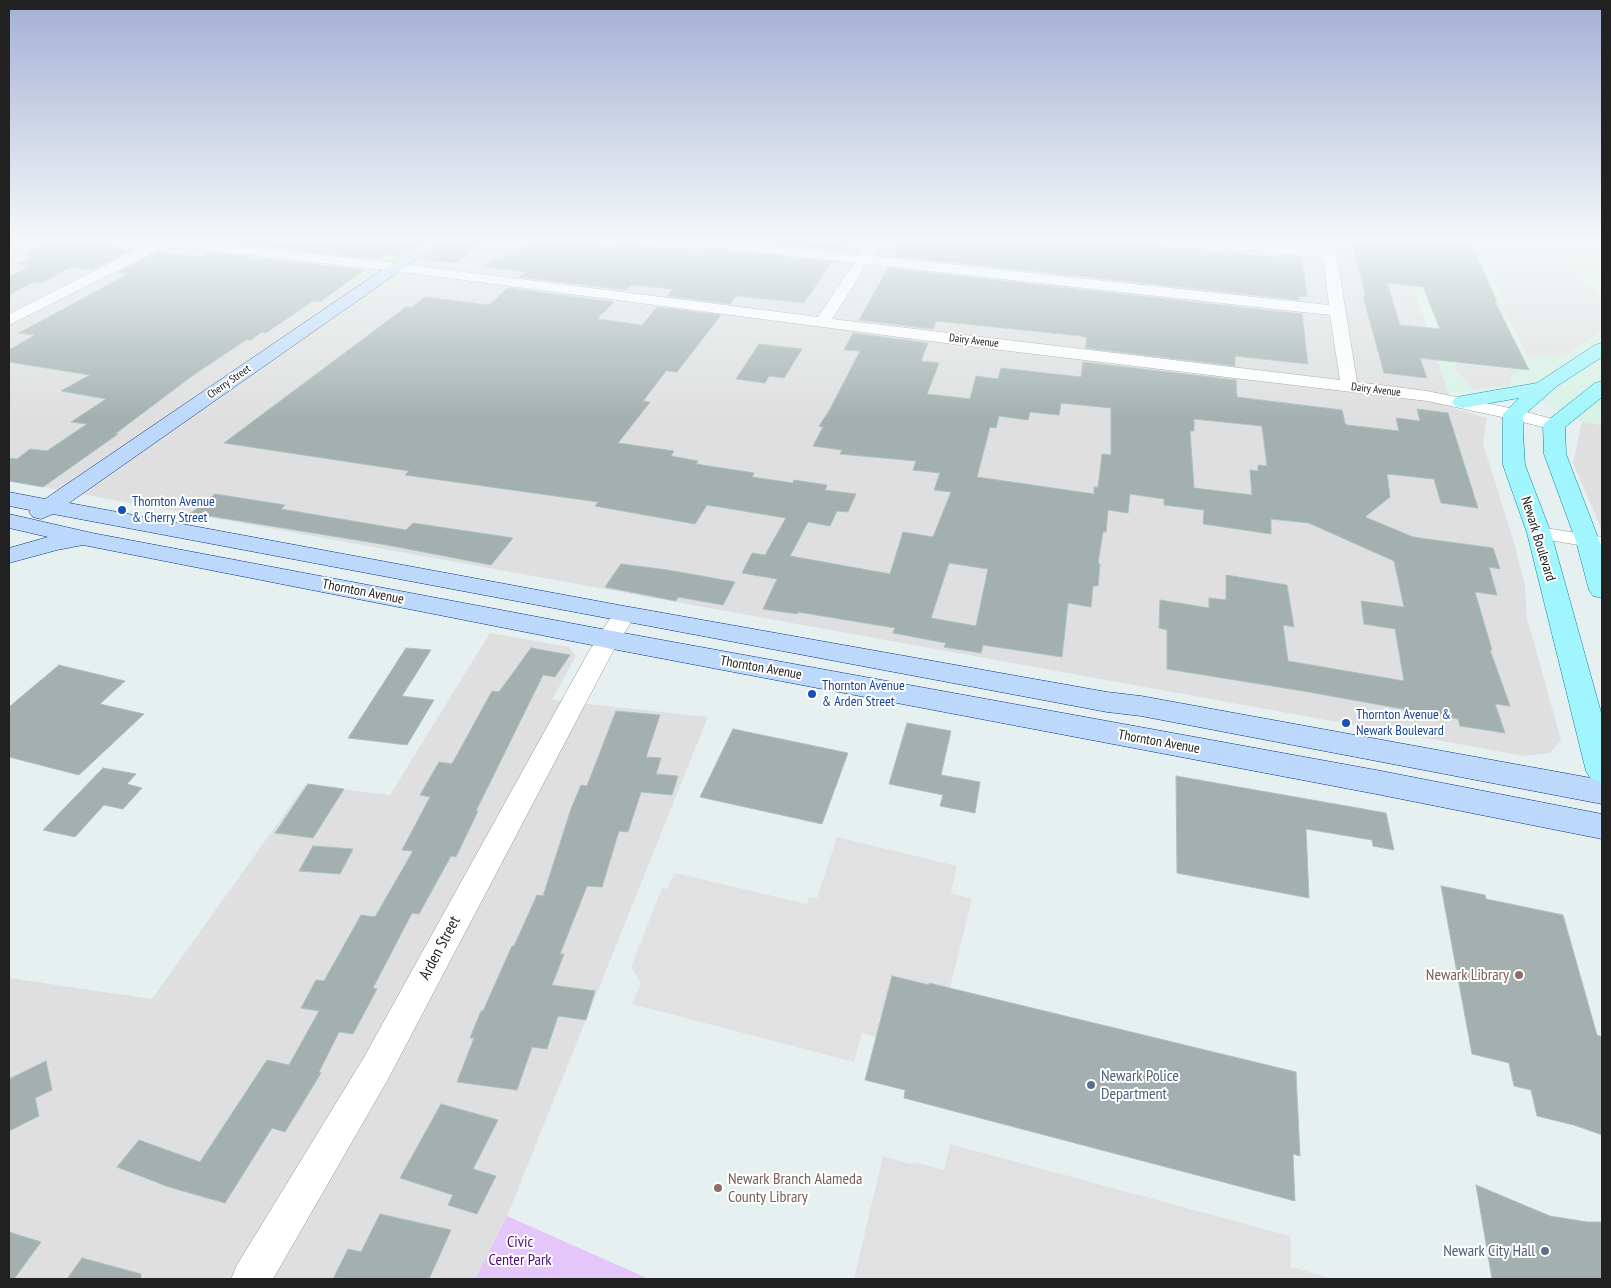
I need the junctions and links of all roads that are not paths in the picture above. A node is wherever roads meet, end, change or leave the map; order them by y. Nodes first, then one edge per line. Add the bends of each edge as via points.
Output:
1 (47, 300) edge
2 (347, 300) edge
3 (657, 300) edge
4 (837, 300) edge
5 (1237, 300) edge
6 (1336, 300) edge
7 (1338, 311) junction
8 (9, 320) edge
9 (823, 321) junction
10 (1602, 349) edge
11 (1349, 386) junction
12 (1602, 387) edge
13 (1542, 388) junction
14 (1462, 402) junction
15 (1512, 414) junction
16 (1554, 425) junction
17 (9, 499) edge
18 (49, 506) junction
19 (13, 525) edge
20 (1539, 533) junction
21 (83, 538) junction
22 (1595, 542) edge
23 (9, 545) edge
24 (9, 556) edge
25 (1602, 590) edge
26 (616, 627) junction
27 (1602, 771) edge
28 (1602, 792) edge
29 (1602, 827) edge
30 (251, 1279) edge

1 - 8 street
2 - 18 main road, Cherry Street
3 - 9 street, Dairy Avenue
4 - 9 street
5 - 7 street
6 - 7 street
7 - 11 street
9 - 11 street, Dairy Avenue
10 - 13 main road
11 - 14 street, Dairy Avenue
12 - 16 main road
13 - 14 main road
13 - 15 main road
14 - 15 street, Dairy Avenue
15 - 16 street, Dairy Avenue
15 - 20 main road, Newark Boulevard via 1514,465
16 - 22 main road via 1555,454
17 - 18 main road, Thornton Avenue
18 - 19 main road, Cherry Street
18 - 26 main road, Thornton Avenue
19 - 21 main road, Thornton Avenue
19 - 23 main road, Cherry Street
20 - 22 street
20 - 27 main road, Newark Boulevard
21 - 24 main road
21 - 26 main road, Thornton Avenue
22 - 25 main road
26 - 28 main road, Thornton Avenue via 1141,706
26 - 29 main road, Thornton Avenue
26 - 30 street, Arden Street via 375,1070

